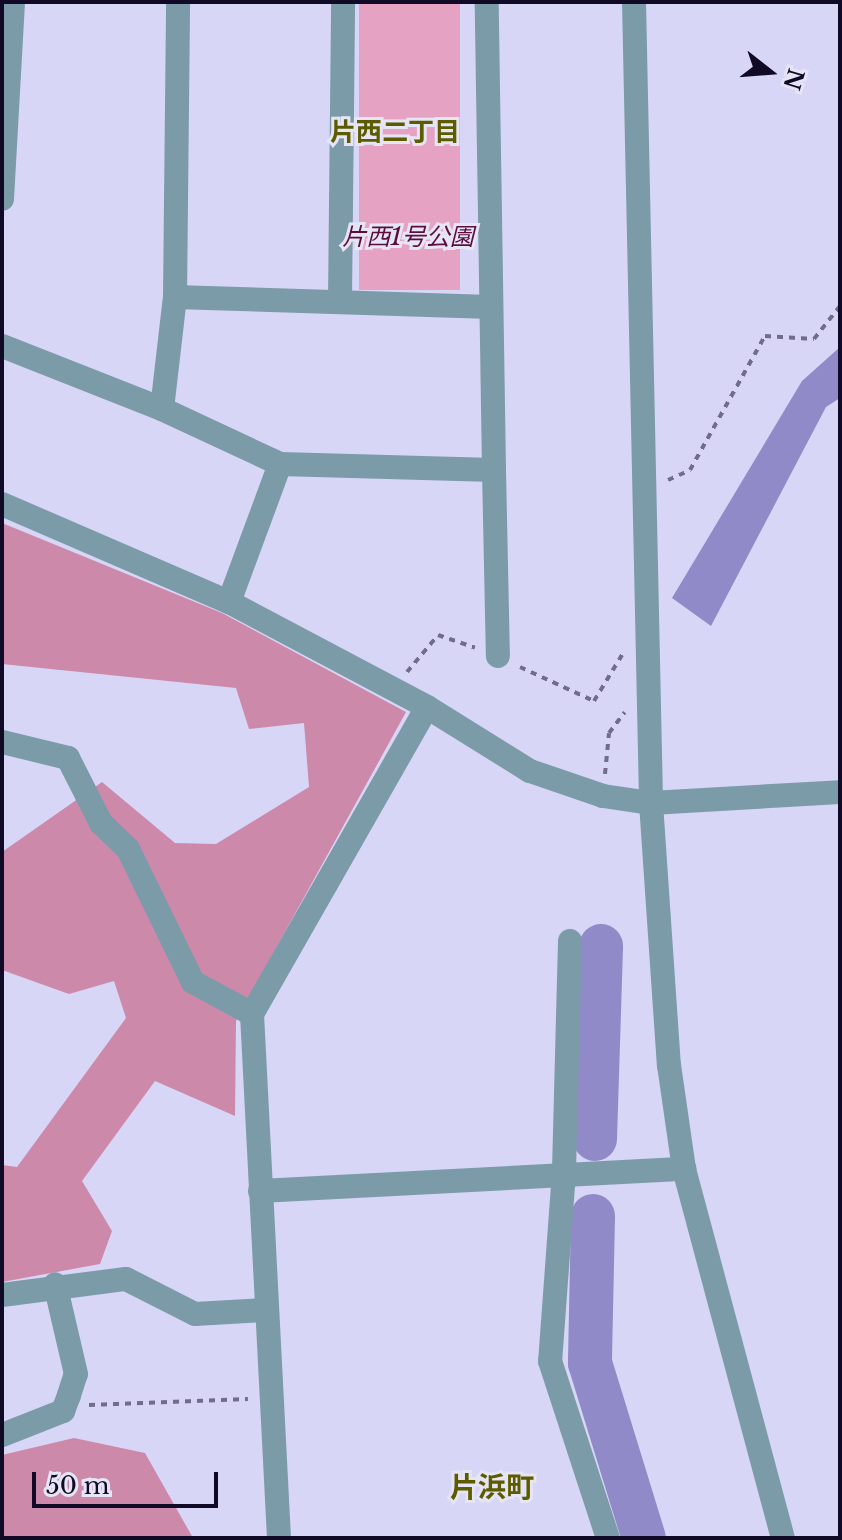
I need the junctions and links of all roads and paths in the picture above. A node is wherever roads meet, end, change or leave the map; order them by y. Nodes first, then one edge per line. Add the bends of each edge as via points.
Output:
1 (13, 2) edge
2 (178, 2) edge
3 (343, 2) edge
4 (487, 2) edge
5 (634, 2) edge
6 (2, 199) edge
7 (175, 297) junction
8 (340, 300) junction
9 (840, 306) edge
10 (491, 307) junction
11 (2, 346) edge
12 (162, 409) junction
13 (280, 464) junction
14 (494, 470) junction
15 (645, 490) junction
16 (2, 504) edge
17 (229, 602) junction
18 (498, 656) junction
19 (626, 664) dead end
20 (393, 688) junction
21 (427, 707) junction
22 (626, 710) dead end
23 (2, 742) edge
24 (840, 792) edge
25 (603, 796) junction
26 (651, 803) junction
27 (570, 941) dead end
28 (252, 1014) junction
29 (684, 1169) junction
30 (564, 1172) junction
31 (260, 1191) junction
32 (55, 1284) junction
33 (2, 1295) edge
34 (264, 1310) junction
35 (69, 1395) junction
36 (270, 1398) junction
37 (2, 1435) edge
38 (279, 1538) edge
39 (608, 1538) edge
40 (783, 1538) edge

1 - 6 street
2 - 7 street
3 - 8 street
4 - 10 street
5 - 15 street
7 - 8 street
7 - 12 street
8 - 10 street
9 - 15 path via 814,339 765,336 690,470
10 - 14 street
11 - 12 street
12 - 13 street
13 - 14 street
13 - 17 street
14 - 18 street
15 - 26 street
16 - 17 street
17 - 20 street
18 - 19 path via 594,701 626,648
18 - 20 path via 438,635
20 - 21 street
21 - 25 street via 530,771
21 - 28 street
22 - 25 path via 609,733
23 - 28 street via 68,758 101,823 128,849 193,982
24 - 26 street
25 - 26 street
26 - 29 street via 669,1065
27 - 30 street
28 - 31 street
29 - 30 street
29 - 40 street
30 - 31 street
30 - 39 street via 550,1361
31 - 34 street
32 - 33 street
32 - 34 street via 126,1279 195,1314
32 - 35 street via 76,1374
34 - 36 street
35 - 36 path via 91,1406
35 - 37 street via 63,1411
36 - 38 street

